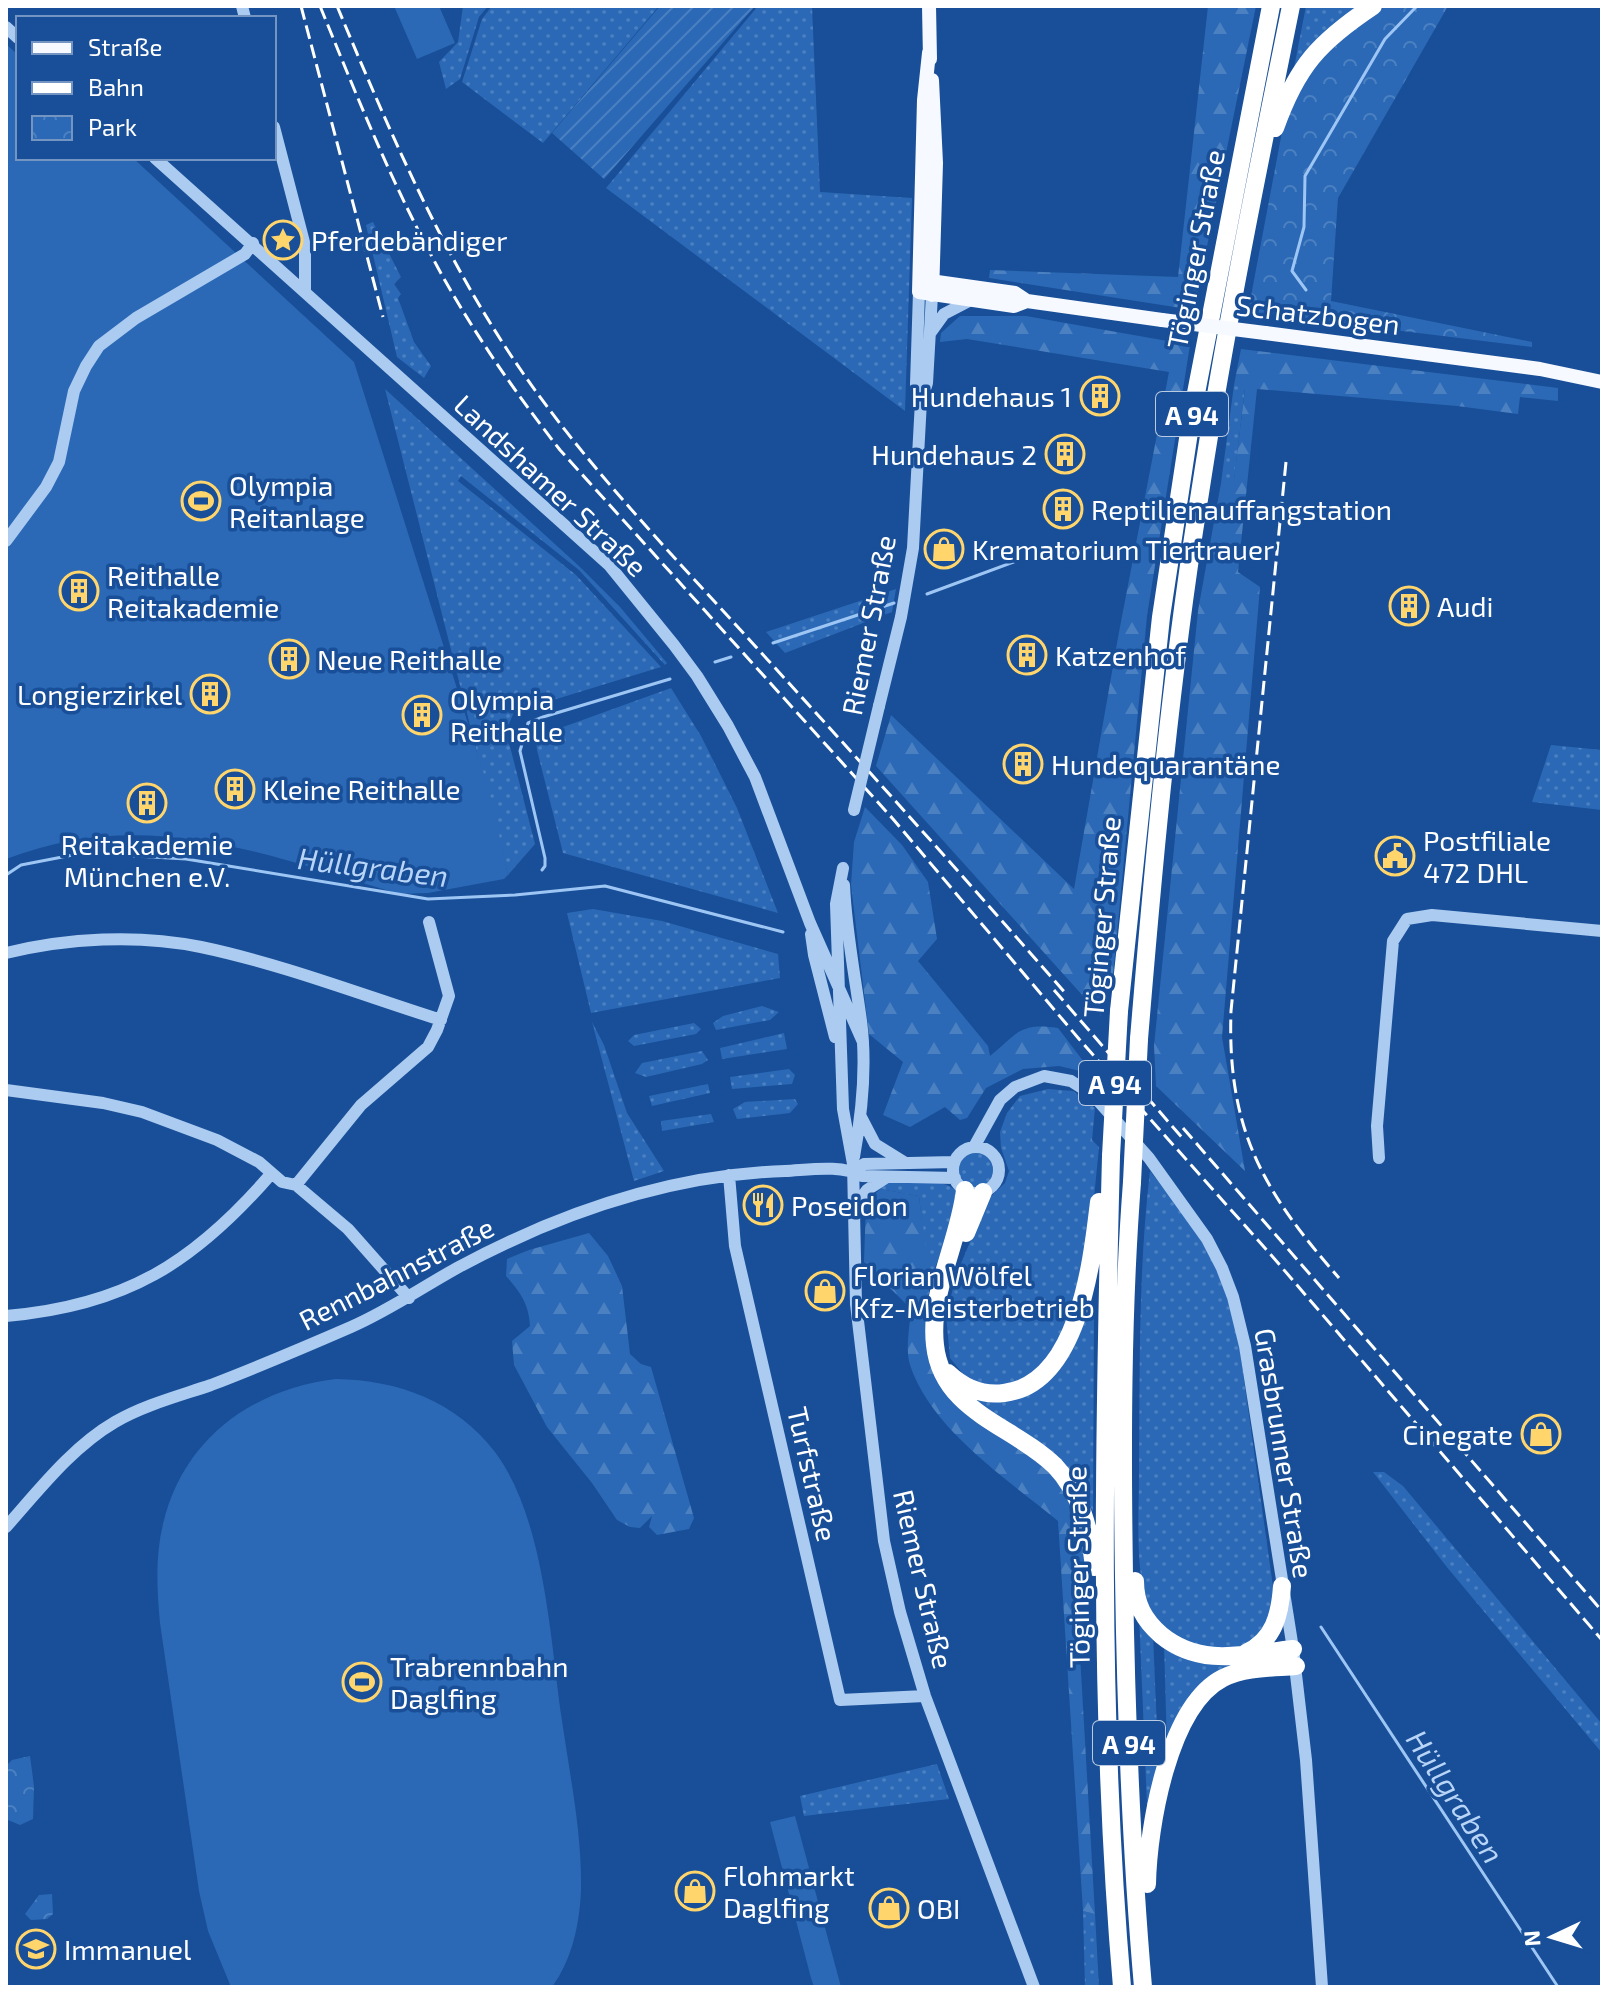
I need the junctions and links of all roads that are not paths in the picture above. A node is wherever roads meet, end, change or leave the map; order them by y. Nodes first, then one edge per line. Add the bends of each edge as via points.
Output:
1 (929, 6) edge
2 (1271, 6) edge
3 (1291, 6) edge
4 (1373, 6) edge
5 (276, 135) edge
6 (157, 160) edge
7 (1252, 201) junction
8 (253, 243) junction
9 (926, 287) junction
10 (305, 290) junction
11 (969, 301) junction
12 (1027, 301) junction
13 (930, 335) junction
14 (1602, 382) edge
15 (921, 401) junction
16 (6, 541) edge
17 (854, 810) dead end
18 (429, 922) dead end
19 (810, 923) junction
20 (1602, 931) edge
21 (6, 953) edge
22 (840, 992) junction
23 (441, 1020) junction
24 (863, 1042) junction
25 (841, 1054) junction
26 (6, 1090) edge
27 (991, 1116) junction
28 (861, 1117) junction
29 (974, 1147) junction
30 (989, 1150) junction
31 (1111, 1156) junction
32 (1379, 1158) dead end
33 (954, 1162) junction
34 (904, 1163) junction
35 (853, 1168) junction
36 (271, 1174) junction
37 (729, 1175) junction
38 (887, 1177) junction
39 (296, 1185) junction
40 (968, 1187) junction
41 (853, 1209) junction
42 (409, 1298) junction
43 (6, 1316) edge
44 (938, 1362) junction
45 (1123, 1513) junction
46 (6, 1527) edge
47 (1282, 1586) junction
48 (1104, 1608) junction
49 (1241, 1655) junction
50 (1294, 1658) junction
51 (925, 1696) junction
52 (1142, 1980) edge
53 (1034, 1987) edge
54 (1122, 1987) edge
55 (1322, 1987) edge

1 - 9 main road, Riemer Straße via 936,217
2 - 31 highway, Töginger Straße / A 94, bridge via 1191,419 1161,617 1119,1011
3 - 7 highway, Töginger Straße / A 94
4 - 7 highway via 1327,39 1302,67 1273,134 1264,188
5 - 10 street via 305,246
6 - 8 street, Landshamer Straße
7 - 45 highway, Töginger Straße / A 94, bridge via 1201,481 1164,761 1139,1039
8 - 10 street, Landshamer Straße
8 - 16 street via 245,254 99,346 74,391 59,462
9 - 11 main road, Schatzbogen
9 - 12 main road, Schatzbogen via 1015,293
9 - 13 street, Riemer Straße
9 - 15 street, Riemer Straße via 916,384
10 - 19 street, Landshamer Straße via 609,565 674,645 755,777
11 - 12 main road, Schatzbogen via 1014,306
11 - 13 street via 944,314
12 - 14 main road, Schatzbogen, bridge via 1540,369
13 - 15 street, Riemer Straße
15 - 17 street, Riemer Straße, bridge via 913,548
18 - 23 street via 449,996
19 - 22 street, Landshamer Straße
19 - 25 street, Landshamer Straße
20 - 32 street via 1432,915 1407,919 1393,941 1377,1126
21 - 23 street via 41,944 98,940 198,947
22 - 24 street, Landshamer Straße
22 - 24 street, Riemer Straße via 836,904 843,868
22 - 25 street, Riemer Straße
23 - 39 street via 428,1047 361,1105
24 - 28 street, Riemer Straße
25 - 35 street, Riemer Straße
26 - 36 street via 142,1112 217,1140
27 - 29 street, Grasbrunner Straße
27 - 30 street
27 - 47 street, Grasbrunner Straße via 1006,1093 1024,1082 1054,1077 1081,1086 1149,1158 1207,1239 1241,1325
28 - 34 street via 875,1144
28 - 35 street, Riemer Straße
29 - 30 street
29 - 33 street
30 - 40 street via 998,1162 998,1177 989,1188
31 - 44 highway via 1102,1168 1095,1238 1077,1316 1051,1366 1021,1389 987,1394 957,1381
31 - 48 highway, Töginger Straße / A 94
33 - 34 street, Rennbahnstraße
33 - 40 street
34 - 35 street, Rennbahnstraße
35 - 37 street, Rennbahnstraße
35 - 38 street, Rennbahnstraße via 862,1176
35 - 41 street, Riemer Straße
36 - 39 street
36 - 43 street via 207,1240 137,1285 77,1305
37 - 42 street, Rennbahnstraße via 619,1199 531,1231
37 - 51 street, Turfstraße via 735,1246 840,1700
38 - 40 street, Rennbahnstraße
38 - 41 street via 867,1190
39 - 42 street via 348,1229
40 - 44 highway via 935,1313
41 - 51 street, Riemer Straße via 856,1304 878,1507 897,1600
42 - 46 street, Rennbahnstraße via 251,1370 114,1422 70,1459
44 - 48 highway via 952,1391 1042,1456 1066,1480 1087,1524
45 - 49 highway via 1134,1547 1136,1600 1149,1623 1186,1652
45 - 52 highway, Töginger Straße / A 94 via 1127,1715
47 - 49 highway via 1281,1609 1271,1632
47 - 50 street, Grasbrunner Straße
48 - 54 highway, Töginger Straße / A 94
49 - 50 highway
50 - 52 highway via 1220,1679 1182,1727 1154,1806 1147,1868 1149,1943
50 - 55 street, Grasbrunner Straße
51 - 53 street, Riemer Straße

